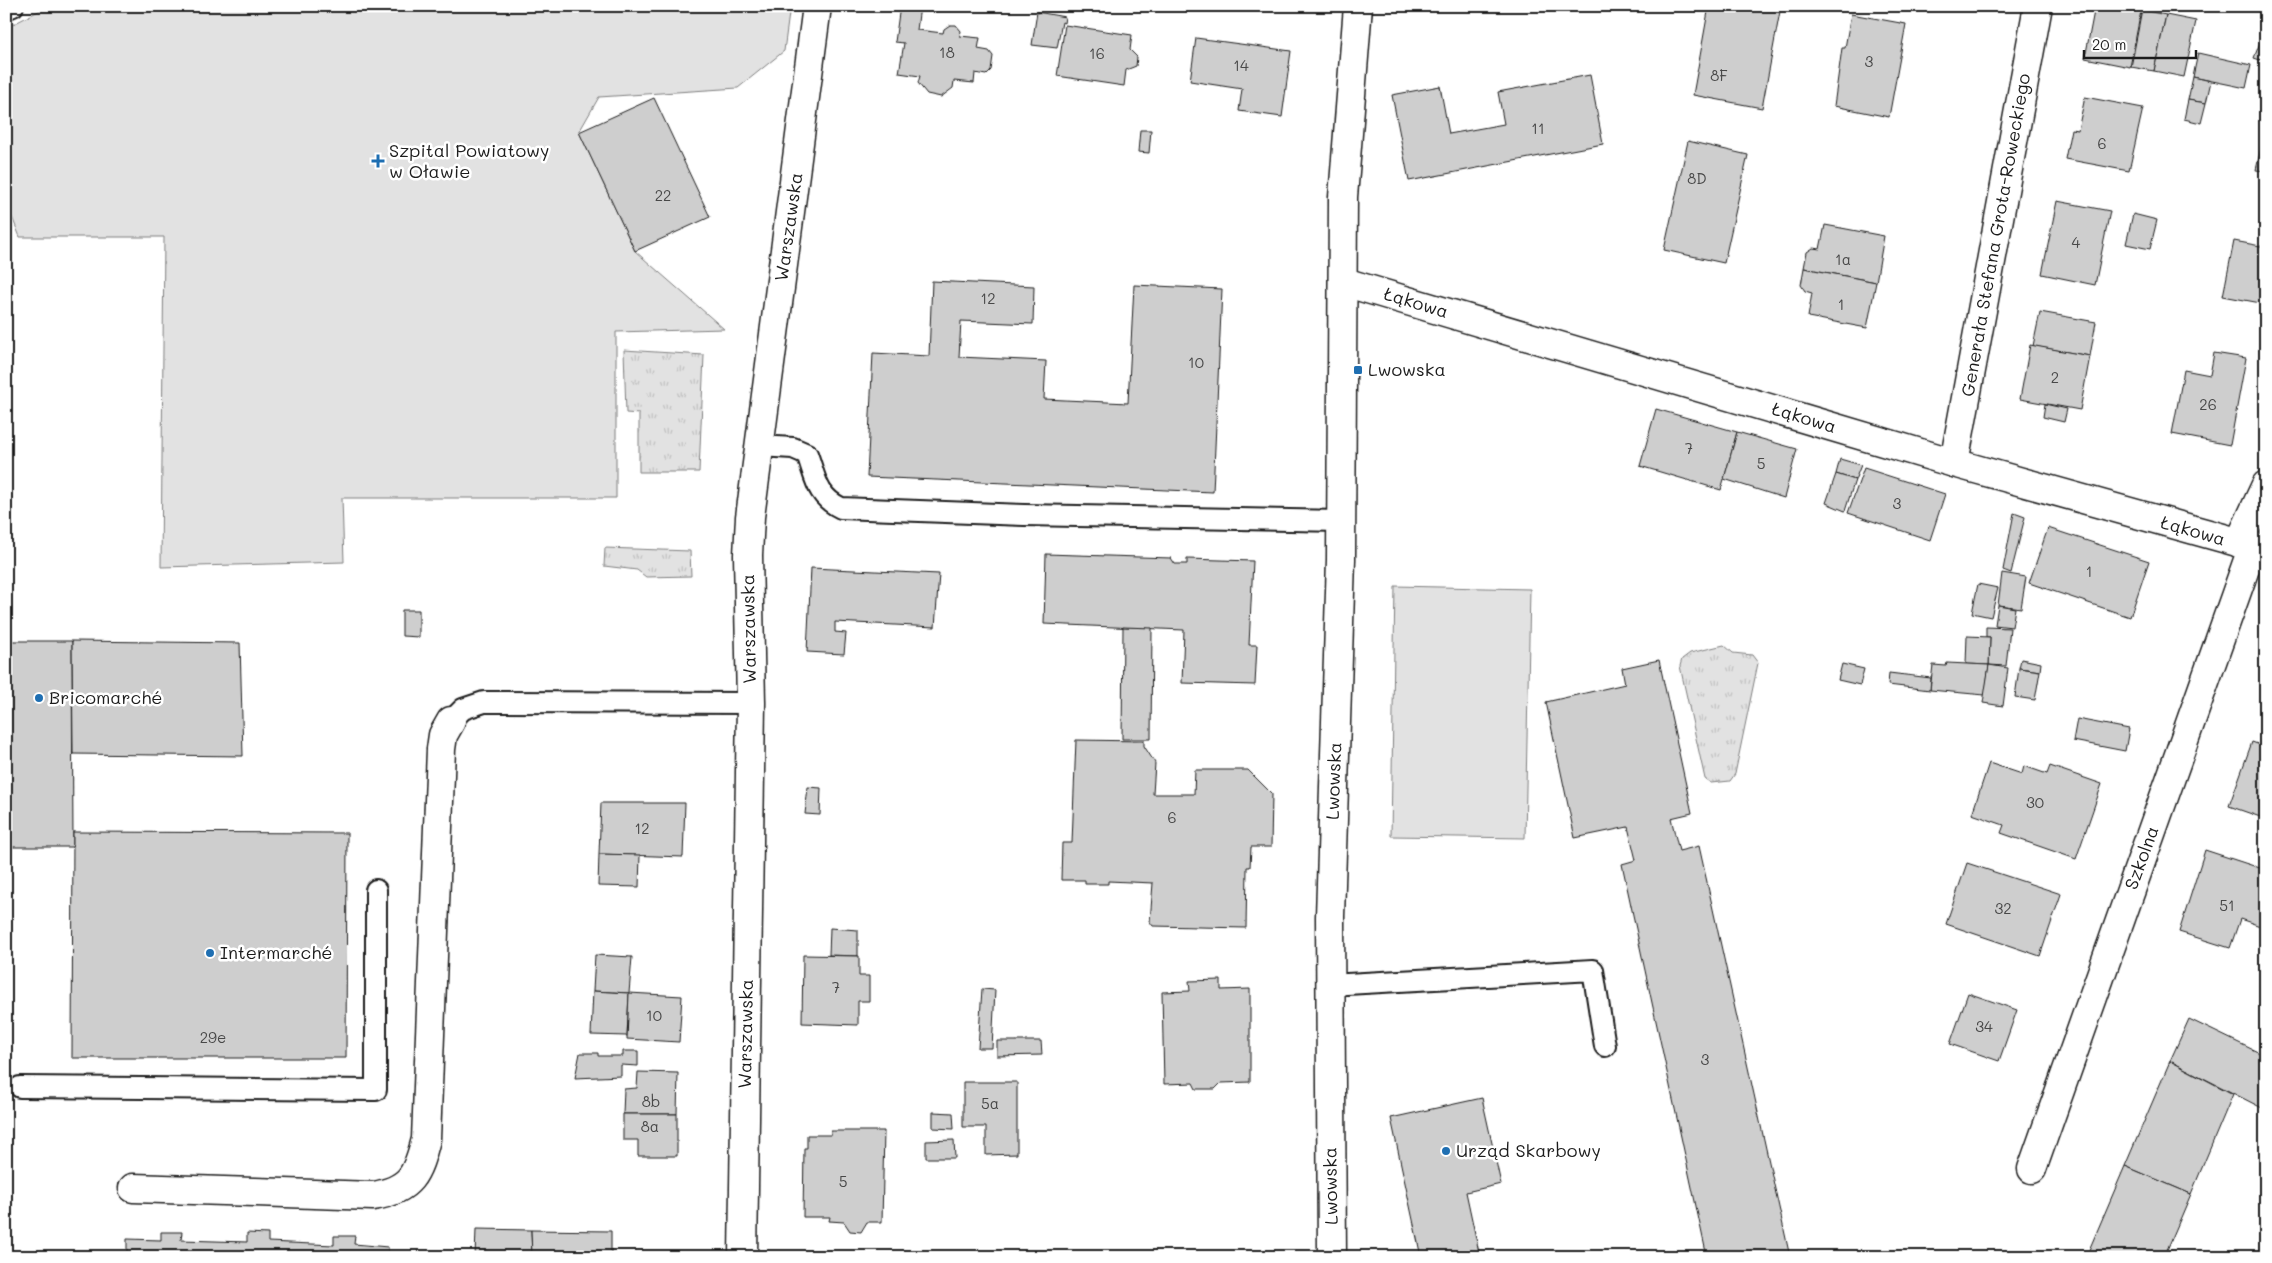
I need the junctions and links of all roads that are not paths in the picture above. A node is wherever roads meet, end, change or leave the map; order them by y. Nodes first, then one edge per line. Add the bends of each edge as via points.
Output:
1 (13, 6) edge
2 (817, 6) edge
3 (1358, 6) edge
4 (2038, 6) edge
5 (6, 10) edge
6 (1344, 282) junction
7 (759, 446) junction
8 (1954, 463) junction
9 (2266, 486) edge
10 (1341, 521) junction
11 (2252, 547) edge
12 (751, 703) junction
13 (450, 721) joint
14 (376, 890) dead end
15 (1330, 985) junction
16 (1605, 1046) dead end
17 (20, 1088) dead end
18 (2032, 1169) dead end
19 (133, 1188) dead end
20 (742, 1257) edge
21 (1332, 1257) edge

1 - 5 lane
2 - 7 street, Warszawska
3 - 6 street, Lwowska via 1343,197
4 - 8 street, Generała Stefana Grota-Roweckiego
6 - 8 street, Łąkowa
6 - 10 street, Lwowska
7 - 10 lane via 792,448 807,454 818,489 830,503 841,508
7 - 12 street, Warszawska via 748,555
8 - 11 street, Łąkowa
9 - 11 street, Szkolna
10 - 15 street, Lwowska
11 - 18 street, Szkolna
12 - 13 lane via 484,702 463,710
12 - 20 street, Warszawska
13 - 19 street via 441,749 426,1139 418,1168 392,1193 373,1196
14 - 17 lane via 376,1090
15 - 16 lane via 1592,970
15 - 21 street, Lwowska

